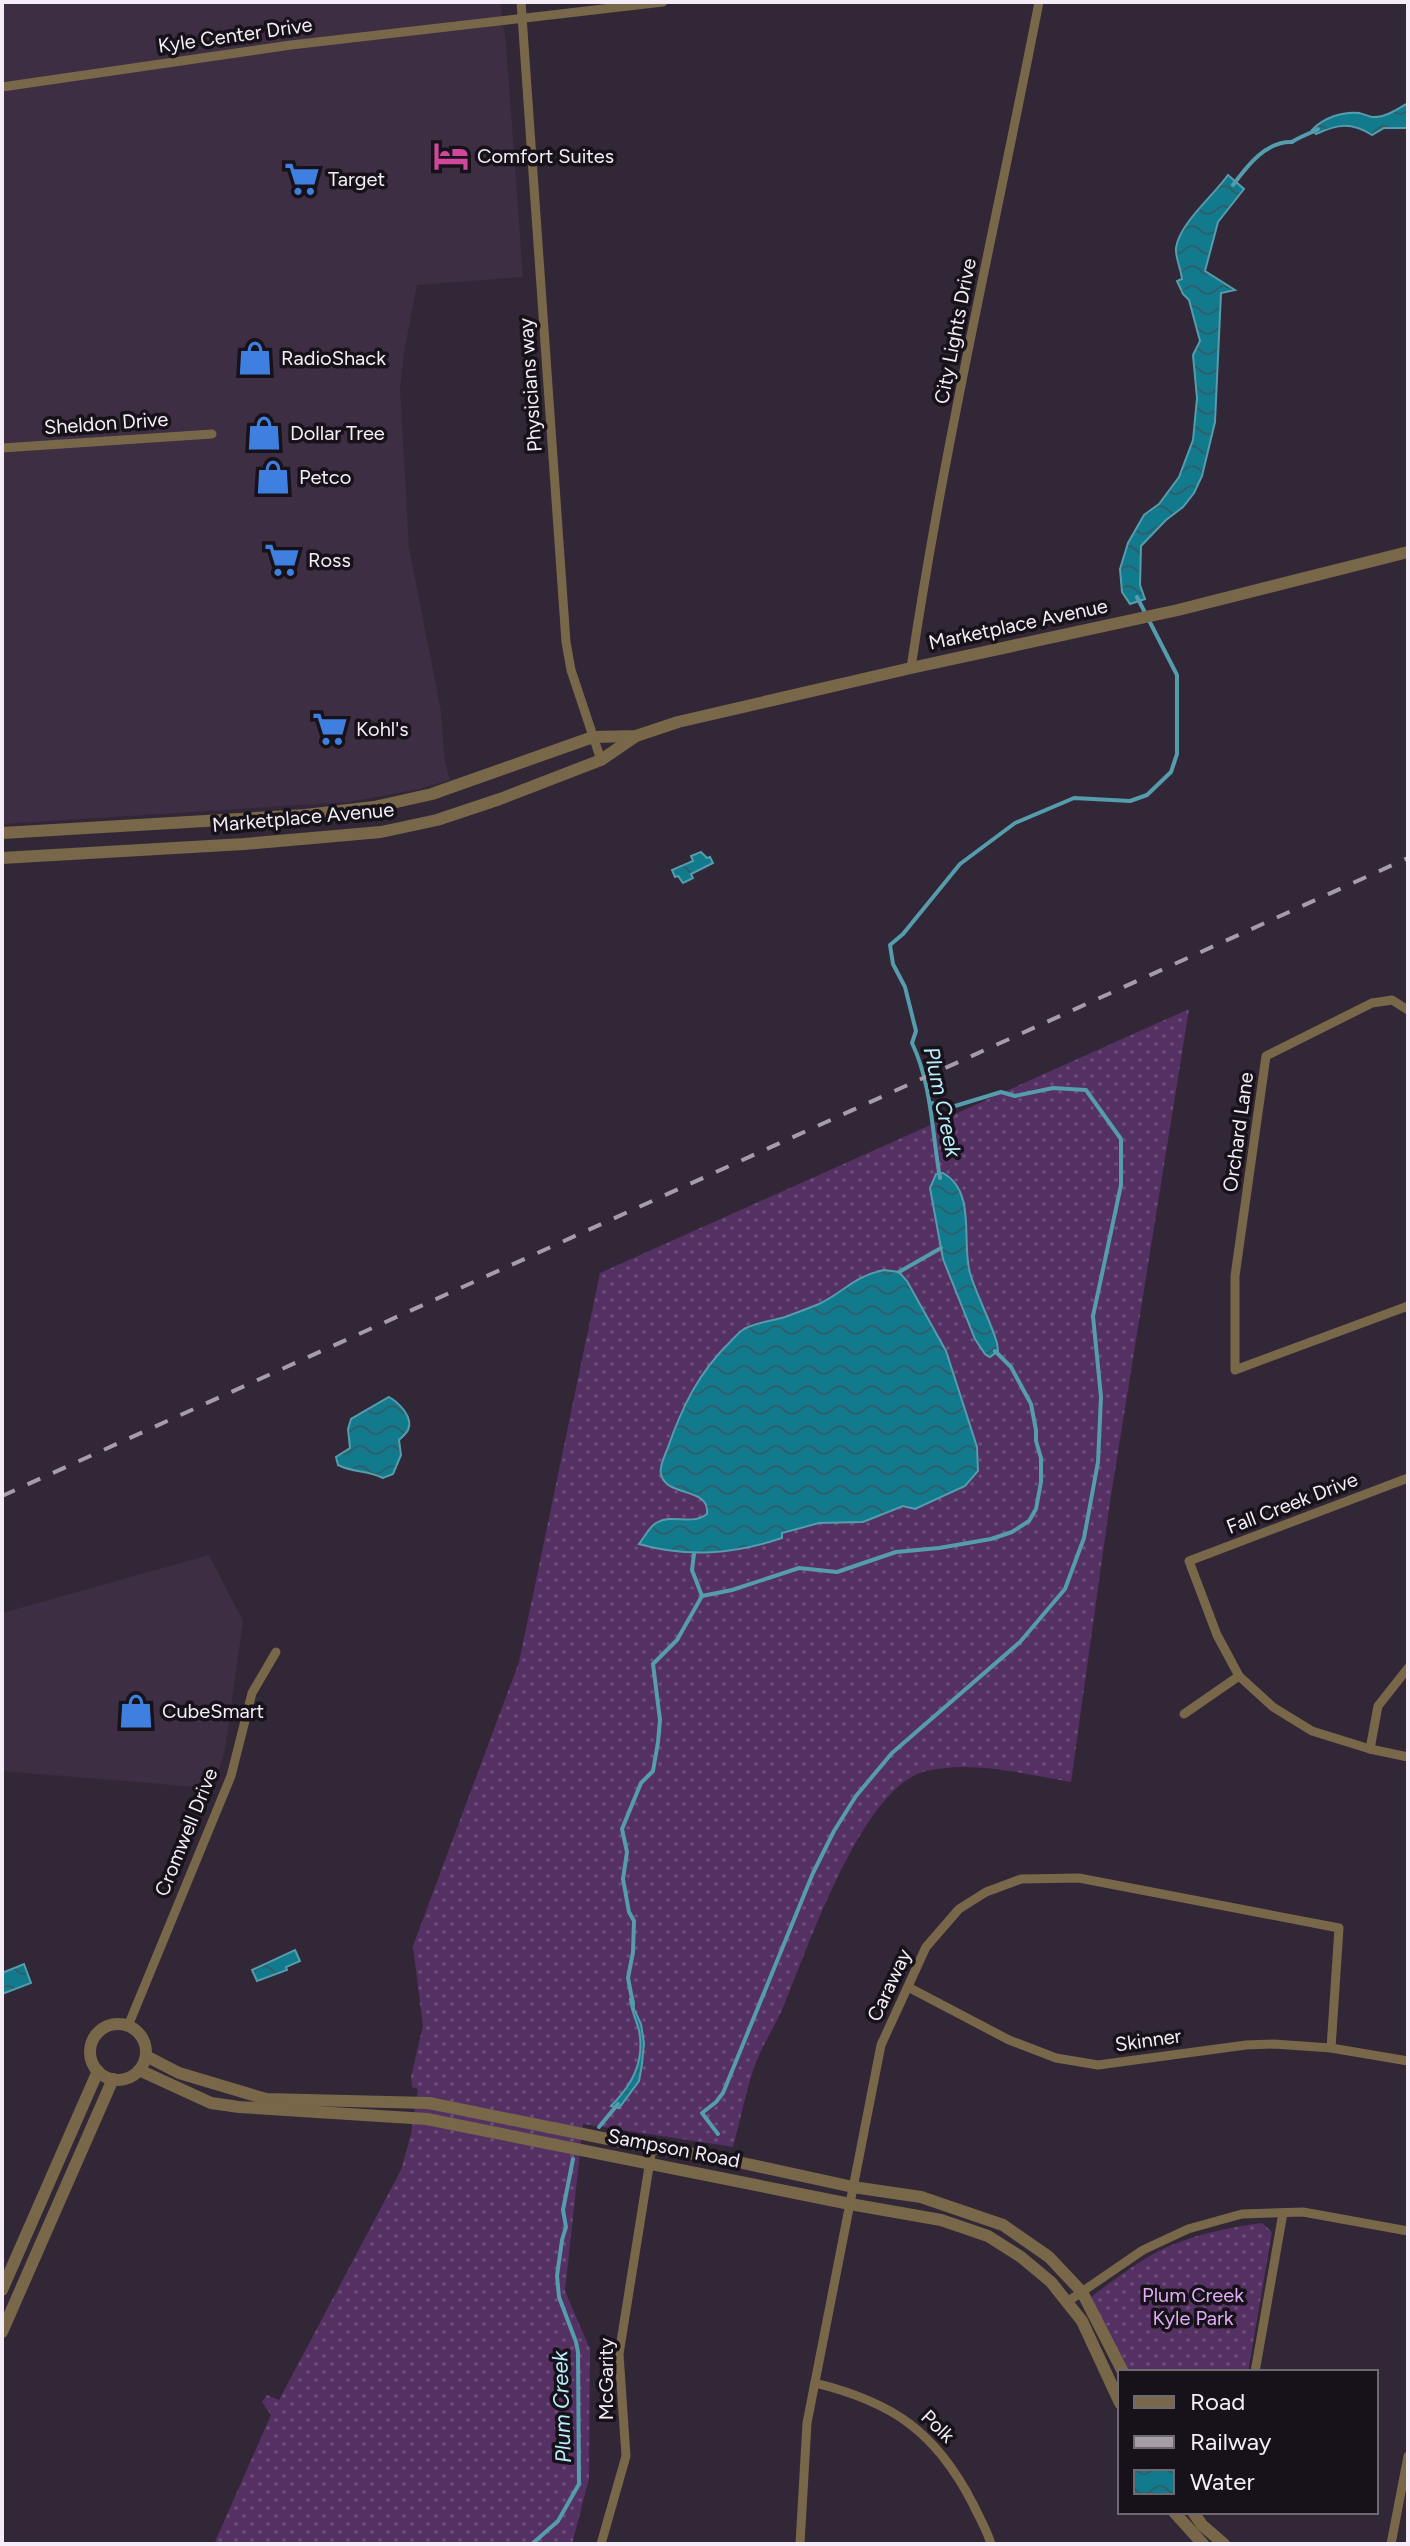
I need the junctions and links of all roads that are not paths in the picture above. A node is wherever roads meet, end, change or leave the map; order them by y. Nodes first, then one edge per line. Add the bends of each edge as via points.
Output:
1 (521, 2) edge
2 (663, 2) edge
3 (1039, 2) edge
4 (523, 18) junction
5 (2, 87) edge
6 (212, 434) dead end
7 (2, 448) edge
8 (1408, 552) edge
9 (911, 668) junction
10 (636, 736) junction
11 (593, 737) junction
12 (601, 760) junction
13 (2, 833) edge
14 (2, 858) edge
15 (1408, 1010) edge
16 (1408, 1306) edge
17 (1408, 1478) edge
18 (276, 1652) dead end
19 (1408, 1668) edge
20 (1239, 1676) junction
21 (1184, 1714) dead end
22 (1370, 1749) junction
23 (1408, 1757) edge
24 (908, 1987) junction
25 (128, 2026) junction
26 (1331, 2048) junction
27 (146, 2056) junction
28 (1408, 2061) edge
29 (139, 2070) junction
30 (98, 2071) junction
31 (113, 2079) junction
32 (652, 2148) junction
33 (650, 2164) junction
34 (853, 2187) junction
35 (850, 2204) junction
36 (1283, 2213) junction
37 (1408, 2231) edge
38 (2, 2290) edge
39 (1082, 2292) junction
40 (1067, 2302) junction
41 (2, 2332) edge
42 (1122, 2370) edge
43 (1255, 2370) edge
44 (815, 2383) junction
45 (1118, 2399) edge
46 (1408, 2456) edge
47 (1176, 2514) edge
48 (1194, 2514) edge
49 (601, 2544) edge
50 (800, 2544) edge
51 (991, 2544) edge
52 (1203, 2544) edge
53 (1224, 2544) edge
54 (1391, 2544) edge

1 - 4 street, Physicians way
2 - 4 street, Kyle Center Drive
3 - 9 street, City Lights Drive
4 - 5 street, Kyle Center Drive
4 - 11 street, Physicians way via 566,642
6 - 7 street, Sheldon Drive
8 - 9 street, Marketplace Avenue via 1178,610
9 - 10 street, Marketplace Avenue
10 - 11 street, Marketplace Avenue
10 - 12 street, Marketplace Avenue
11 - 12 street, Physicians way
11 - 13 street, Marketplace Avenue via 432,794 374,807
12 - 14 street, Marketplace Avenue via 437,820 381,832
15 - 16 street, Orchard Lane via 1392,1000 1372,1003 1266,1056 1235,1276 1235,1370
17 - 20 street, Fall Creek Drive via 1189,1561
18 - 25 street, Cromwell Drive via 252,1693 231,1776
19 - 22 street via 1378,1706
20 - 21 street
20 - 22 street via 1273,1707 1312,1731
22 - 23 street
24 - 26 street, Skinner via 1009,2040 1056,2058 1098,2065 1246,2045
24 - 26 street, Caraway via 926,1947 959,1909 1021,1879 1079,1878 1339,1928
24 - 34 street, Caraway via 881,2045
25 - 27 street via 142,2038
25 - 30 street via 111,2024 92,2040 90,2057
26 - 28 street, Skinner
27 - 29 street
27 - 32 street, Sampson Road via 179,2073 266,2099 429,2103
29 - 31 street
29 - 33 street, Sampson Road via 211,2103 427,2119
30 - 31 street
30 - 38 street
31 - 41 street
32 - 33 street, McGarity
32 - 34 street, Sampson Road
33 - 35 street, Sampson Road
33 - 49 street, McGarity via 619,2354 626,2456
34 - 35 street, Caraway
34 - 39 street, Sampson Road via 921,2197 1003,2225 1049,2257
35 - 40 street, Sampson Road via 941,2220 982,2234 1021,2257
35 - 44 street, Caraway
36 - 37 street
36 - 39 street via 1242,2214 1188,2229 1143,2250
36 - 43 street
39 - 40 street
39 - 42 street, Sampson Road
40 - 45 street, Sampson Road via 1082,2321
44 - 50 street, Caraway via 807,2423
44 - 51 street, Polk via 882,2405 921,2430 959,2477
46 - 54 street
47 - 52 street
48 - 53 street

